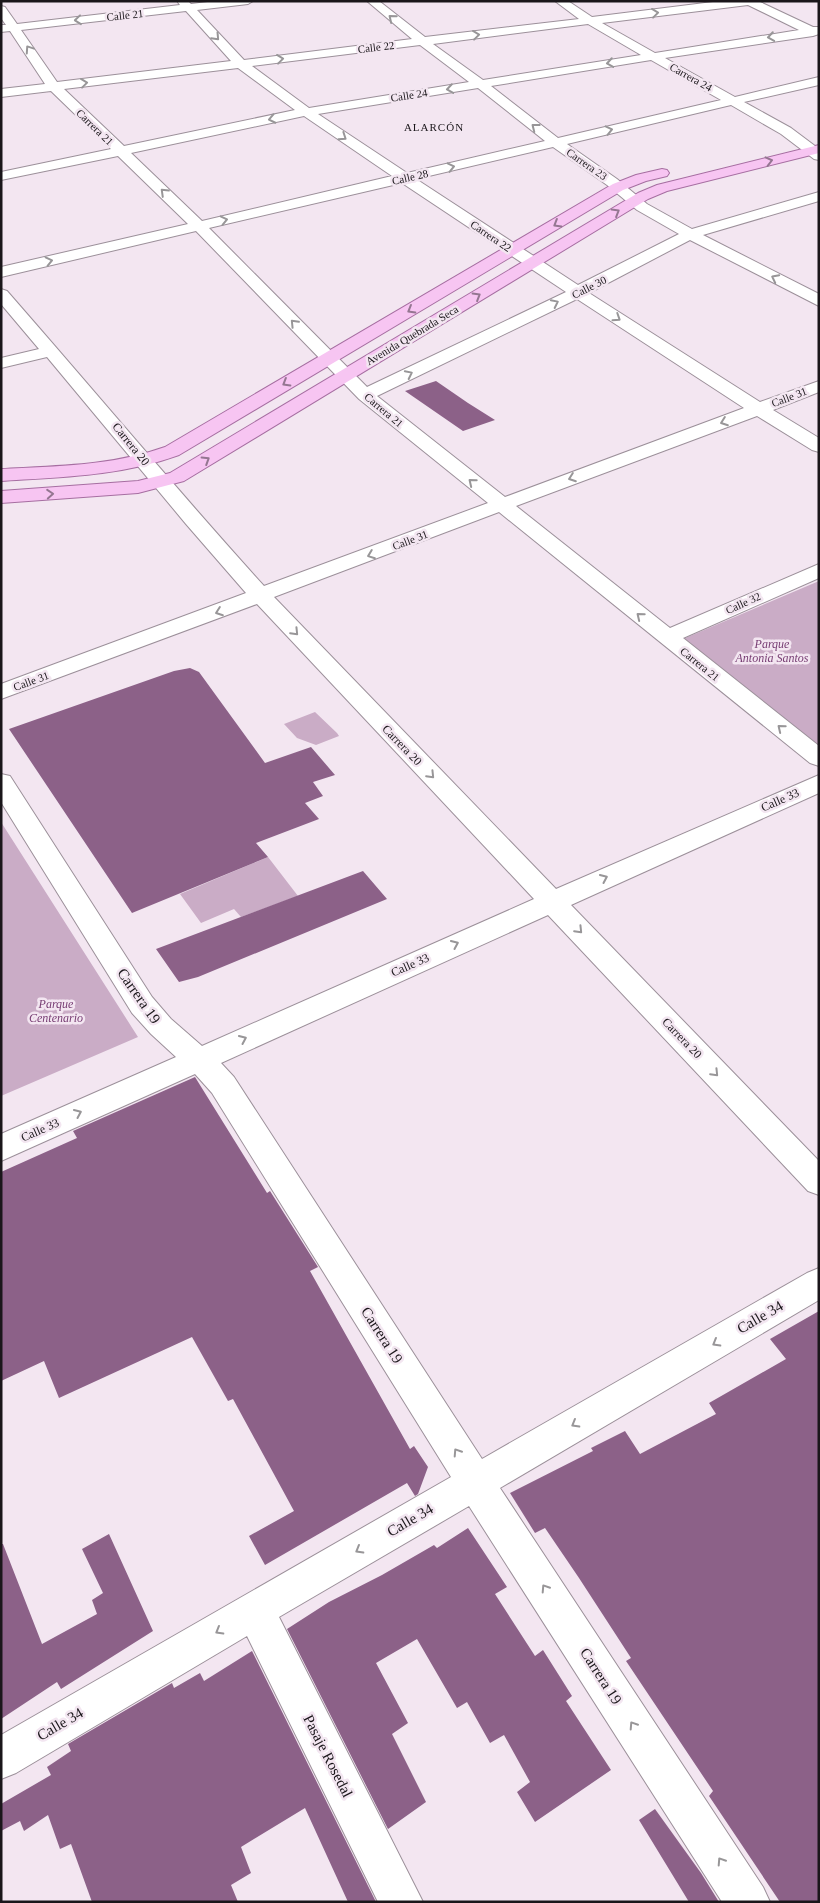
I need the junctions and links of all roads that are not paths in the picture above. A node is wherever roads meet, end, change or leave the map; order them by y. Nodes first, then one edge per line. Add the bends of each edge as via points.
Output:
1 (248, 1) edge
2 (372, 1) edge
3 (560, 1) edge
4 (750, 1) edge
5 (186, 5) edge
6 (1, 9) edge
7 (590, 21) junction
8 (8, 28) edge
9 (816, 32) edge
10 (422, 42) junction
11 (653, 56) junction
12 (241, 64) junction
13 (819, 81) edge
14 (480, 84) junction
15 (54, 86) junction
16 (1, 93) edge
17 (734, 101) junction
18 (306, 112) junction
19 (819, 136) edge
20 (556, 143) junction
21 (812, 149) edge
22 (121, 151) junction
23 (715, 160) dead end
24 (678, 169) dead end
25 (1, 176) edge
26 (405, 178) junction
27 (618, 187) junction
28 (819, 196) edge
29 (634, 201) junction
30 (199, 226) junction
31 (690, 234) junction
32 (513, 250) junction
33 (532, 263) junction
34 (1, 272) edge
35 (578, 292) junction
36 (1, 294) edge
37 (819, 301) edge
38 (52, 351) junction
39 (328, 358) junction
40 (1, 364) edge
41 (345, 376) junction
42 (819, 386) edge
43 (365, 395) junction
44 (759, 409) junction
45 (819, 446) edge
46 (145, 461) junction
47 (1, 475) edge
48 (162, 482) junction
49 (1, 497) edge
50 (501, 505) junction
51 (819, 570) edge
52 (261, 596) junction
53 (667, 637) junction
54 (1, 692) edge
55 (819, 758) edge
56 (1, 782) edge
57 (819, 783) edge
58 (552, 902) junction
59 (198, 1059) junction
60 (1, 1148) edge
61 (819, 1182) edge
62 (819, 1283) edge
63 (476, 1482) junction
64 (255, 1610) junction
65 (1, 1758) edge
66 (401, 1902) edge
67 (748, 1902) edge

1 - 5 street, Calle 21
10 -> 2 street, Carrera 23
3 - 7 street, Carrera 24
7 -> 4 street, Calle 22
4 - 9 street
5 -> 8 street, Calle 21
5 -> 12 street, Carrera 22
6 - 8 street, Carrera 21
10 -> 7 street, Calle 22
7 - 11 street, Carrera 24
15 -> 8 street, Carrera 21
9 -> 11 street, Calle 24
12 -> 10 street, Calle 22
10 - 14 street, Carrera 23
11 -> 14 street, Calle 24
11 - 17 street, Carrera 24
15 -> 12 street, Calle 22
12 - 18 street, Carrera 22
13 - 17 street, Calle 28
14 -> 18 street, Calle 24
20 -> 14 street, Carrera 23
15 - 16 street, Calle 22
15 - 22 street, Carrera 21
20 -> 17 street, Calle 28
17 - 21 street, Carrera 24
18 -> 22 street, Calle 24
18 -> 26 street, Carrera 22
19 - 21 main road, Avenida Quebrada Seca
26 -> 20 street, Calle 28
20 - 27 street, Carrera 23
21 - 23 main road, Avenida Quebrada Seca
29 -> 21 main road, Avenida Quebrada Seca via 662,188
22 - 25 street, Calle 24
30 -> 22 street, Carrera 21
24 - 27 main road, Avenida Quebrada Seca
30 -> 26 street, Calle 28
26 - 32 street, Carrera 22
27 - 29 street, Carrera 23
27 -> 32 main road, Avenida Quebrada Seca
28 - 31 street, Calle 30
29 - 31 street, Carrera 23
33 -> 29 main road, Avenida Quebrada Seca
34 -> 30 street, Calle 28
39 -> 30 street, Carrera 21
31 - 35 street, Calle 30
37 -> 31 street, Carrera 23
32 - 33 street, Carrera 22
32 -> 39 main road, Avenida Quebrada Seca
33 - 35 street, Carrera 22
41 -> 33 main road, Avenida Quebrada Seca
43 -> 35 street, Calle 30
35 -> 44 street, Carrera 22
36 - 38 street, Carrera 20
38 - 40 street
38 - 46 street, Carrera 20
39 - 41 street, Carrera 21
39 -> 46 main road, Avenida Quebrada Seca via 178,448
41 - 43 street, Carrera 21
48 -> 41 main road, Avenida Quebrada Seca via 190,471
42 - 44 street, Calle 31
50 -> 43 street, Carrera 21
44 - 45 street, Carrera 22
44 -> 50 street, Calle 31
46 - 47 main road, Avenida Quebrada Seca via 108,468
46 - 48 street, Carrera 20
49 -> 48 main road, Avenida Quebrada Seca via 138,487
48 - 52 street, Carrera 20
50 -> 52 street, Calle 31
53 -> 50 street, Carrera 21
51 - 53 street, Calle 32
52 -> 54 street, Calle 31
52 -> 58 street, Carrera 20
55 -> 53 street, Carrera 21
56 - 59 street, Carrera 19 via 142,1005 163,1029
58 -> 57 street, Calle 33
59 -> 58 street, Calle 33
58 -> 61 street, Carrera 20
60 -> 59 street, Calle 33
63 -> 59 street, Carrera 19 via 223,1085
62 -> 63 street, Calle 34
63 -> 64 street, Calle 34
67 -> 63 street, Carrera 19
64 -> 65 street, Calle 34
64 - 66 street, Pasaje Rosedal

